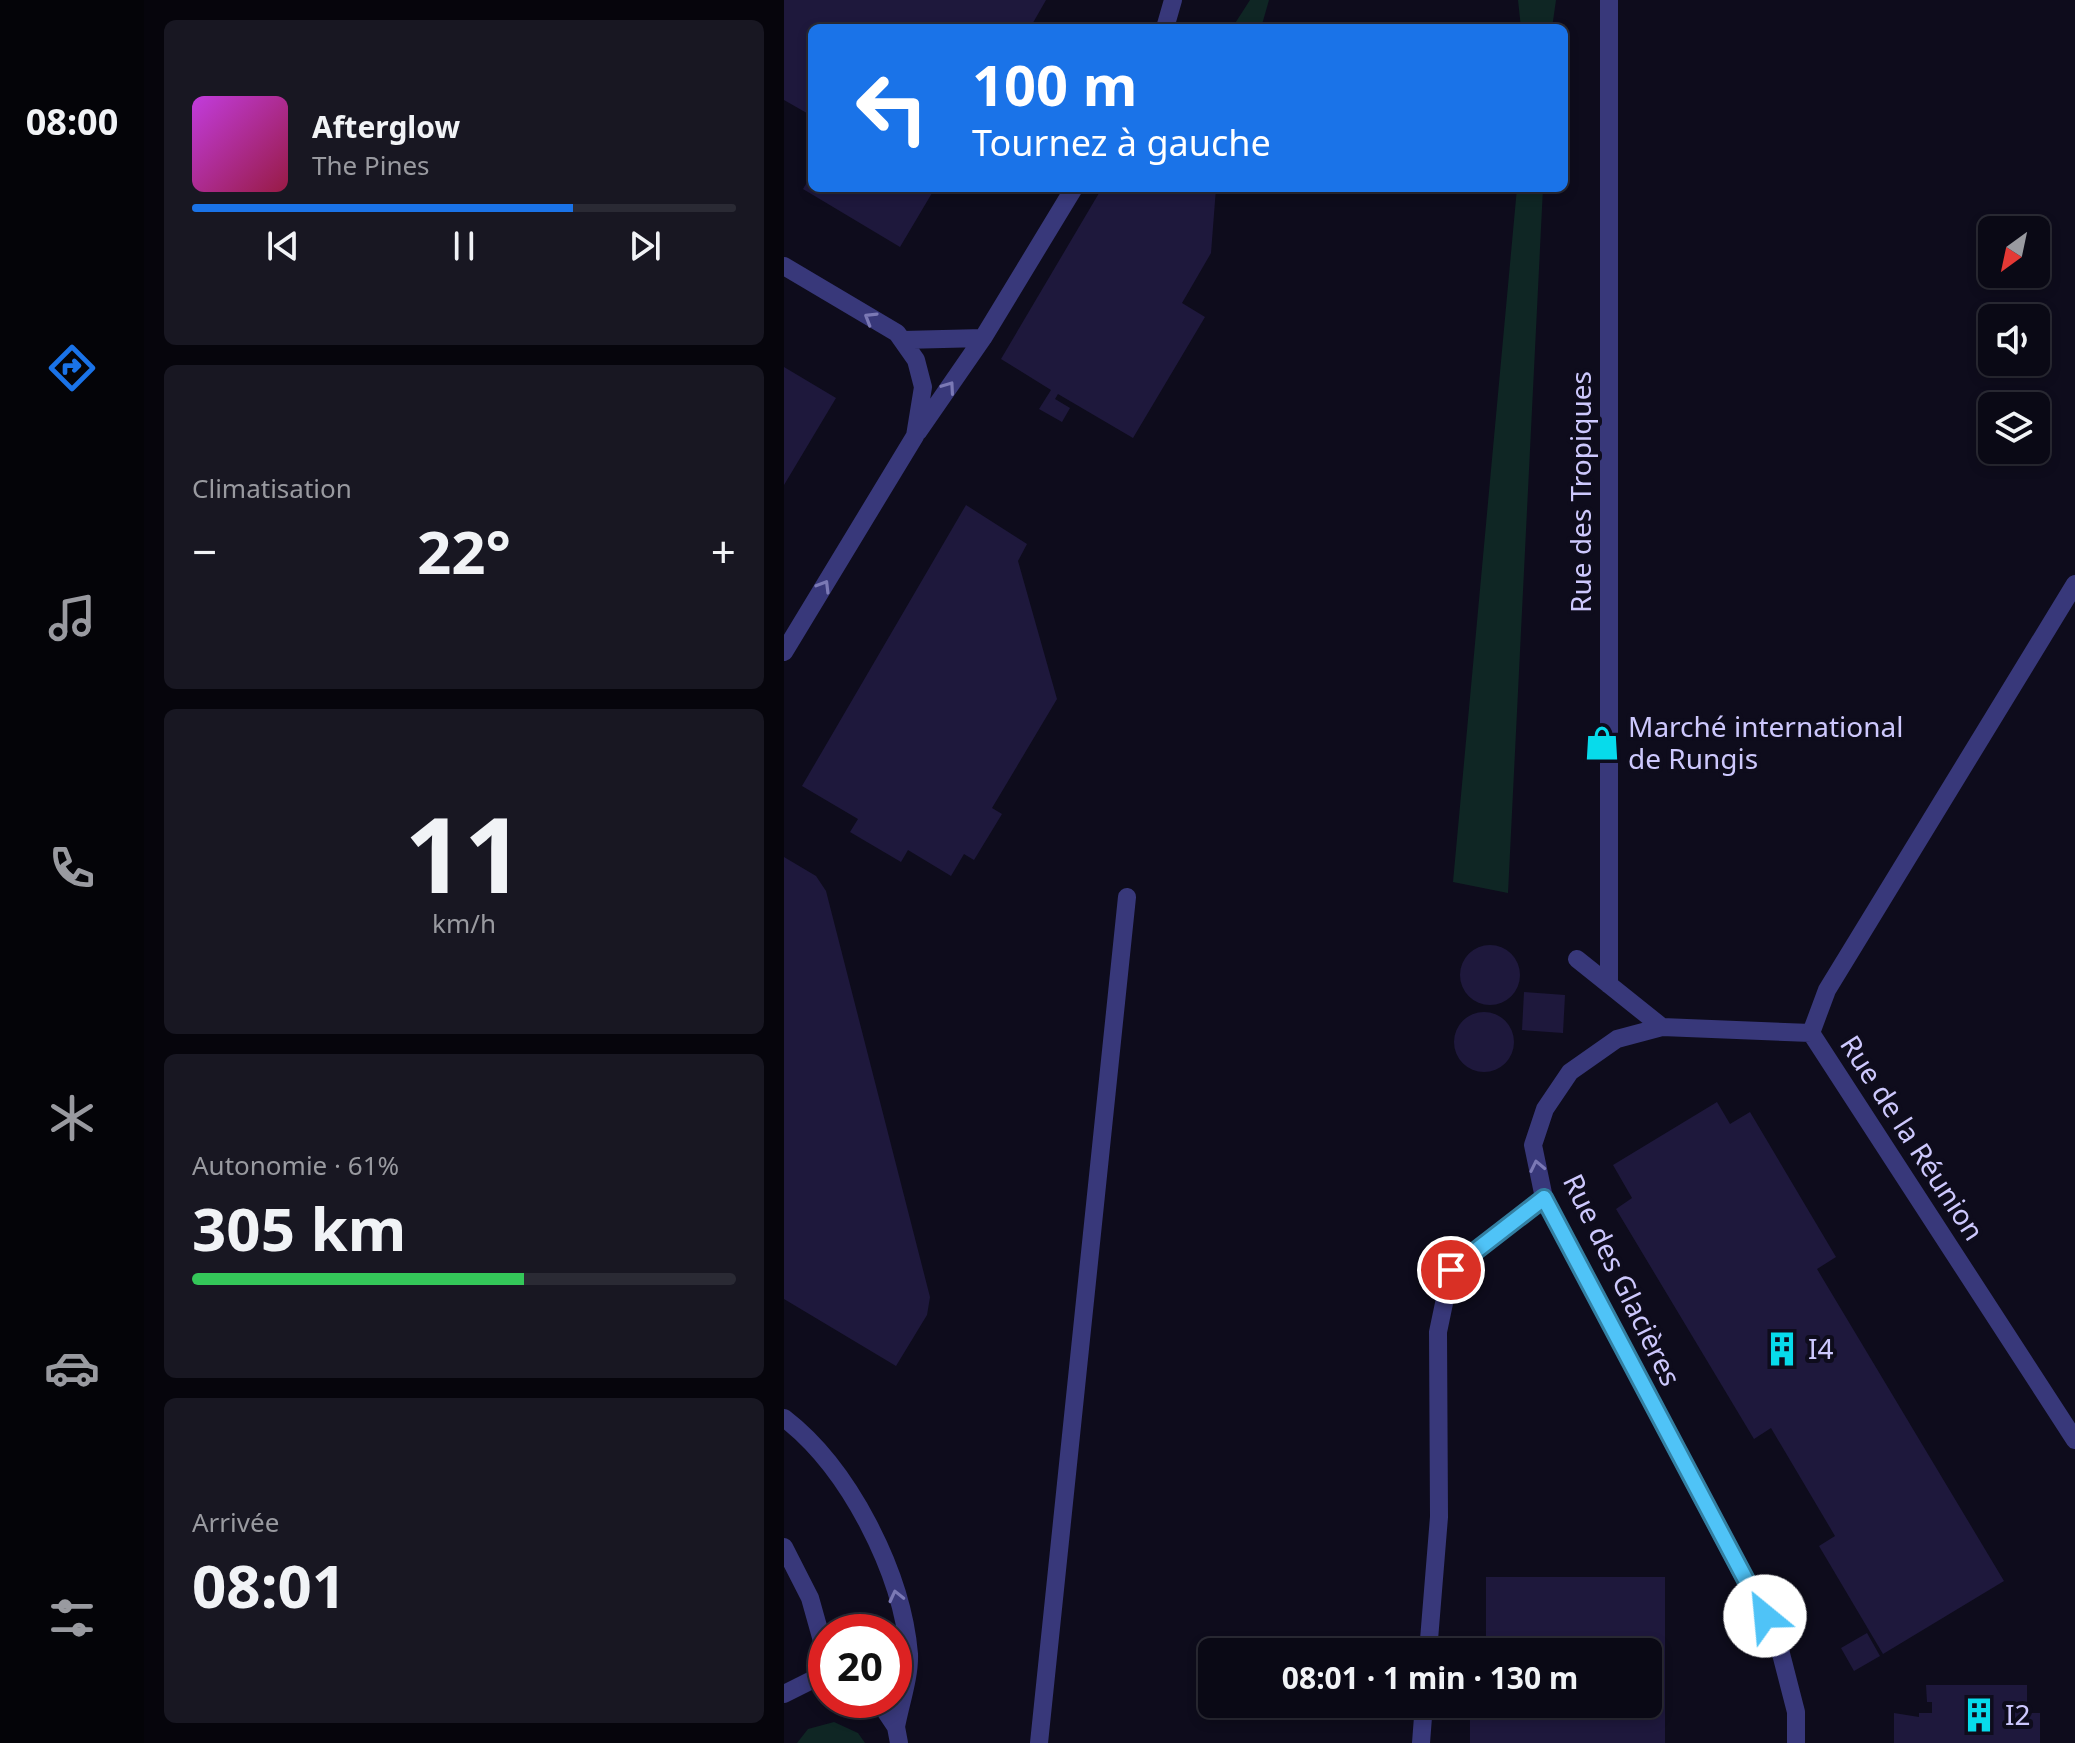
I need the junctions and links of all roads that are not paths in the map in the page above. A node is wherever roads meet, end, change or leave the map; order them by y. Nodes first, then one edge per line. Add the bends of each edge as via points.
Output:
1 (1173, 0) edge
2 (1609, 0) edge
3 (1166, 24) edge
4 (1072, 192) edge
5 (784, 266) edge
6 (983, 338) junction
7 (903, 340) junction
8 (915, 436) junction
9 (2075, 584) edge
10 (784, 652) edge
11 (1127, 897) dead end
12 (1577, 959) dead end
13 (1609, 985) junction
14 (1662, 1027) junction
15 (1811, 1033) junction
16 (1544, 1198) junction
17 (784, 1418) edge
18 (2075, 1440) edge
19 (784, 1547) edge
20 (814, 1614) edge
21 (1429, 1638) edge
22 (808, 1682) edge
23 (784, 1694) edge
24 (1423, 1718) edge
25 (898, 1735) edge
26 (1039, 1743) edge
27 (1421, 1743) edge
28 (1796, 1743) edge

1 - 3 lane
2 - 13 lane, Rue des Tropiques
4 - 6 lane
7 -> 5 lane
6 - 7 lane
8 -> 6 lane
7 - 8 lane via 916,360 923,387
10 -> 8 lane
9 - 15 lane, Rue de la Réunion via 1827,990
11 - 26 lane
12 - 13 lane
13 - 14 lane
14 - 15 lane, Rue des Glacières
16 -> 14 lane, Rue des Glacières via 1533,1145 1545,1109 1570,1072 1617,1039
15 - 18 lane, Rue de la Réunion
16 - 21 lane via 1451,1270 1438,1332 1439,1517
16 - 28 lane, Rue des Glacières via 1778,1642 1796,1712
25 -> 17 lane via 909,1655 892,1579 857,1502 804,1433
19 - 20 lane
22 - 23 lane
24 - 27 lane

